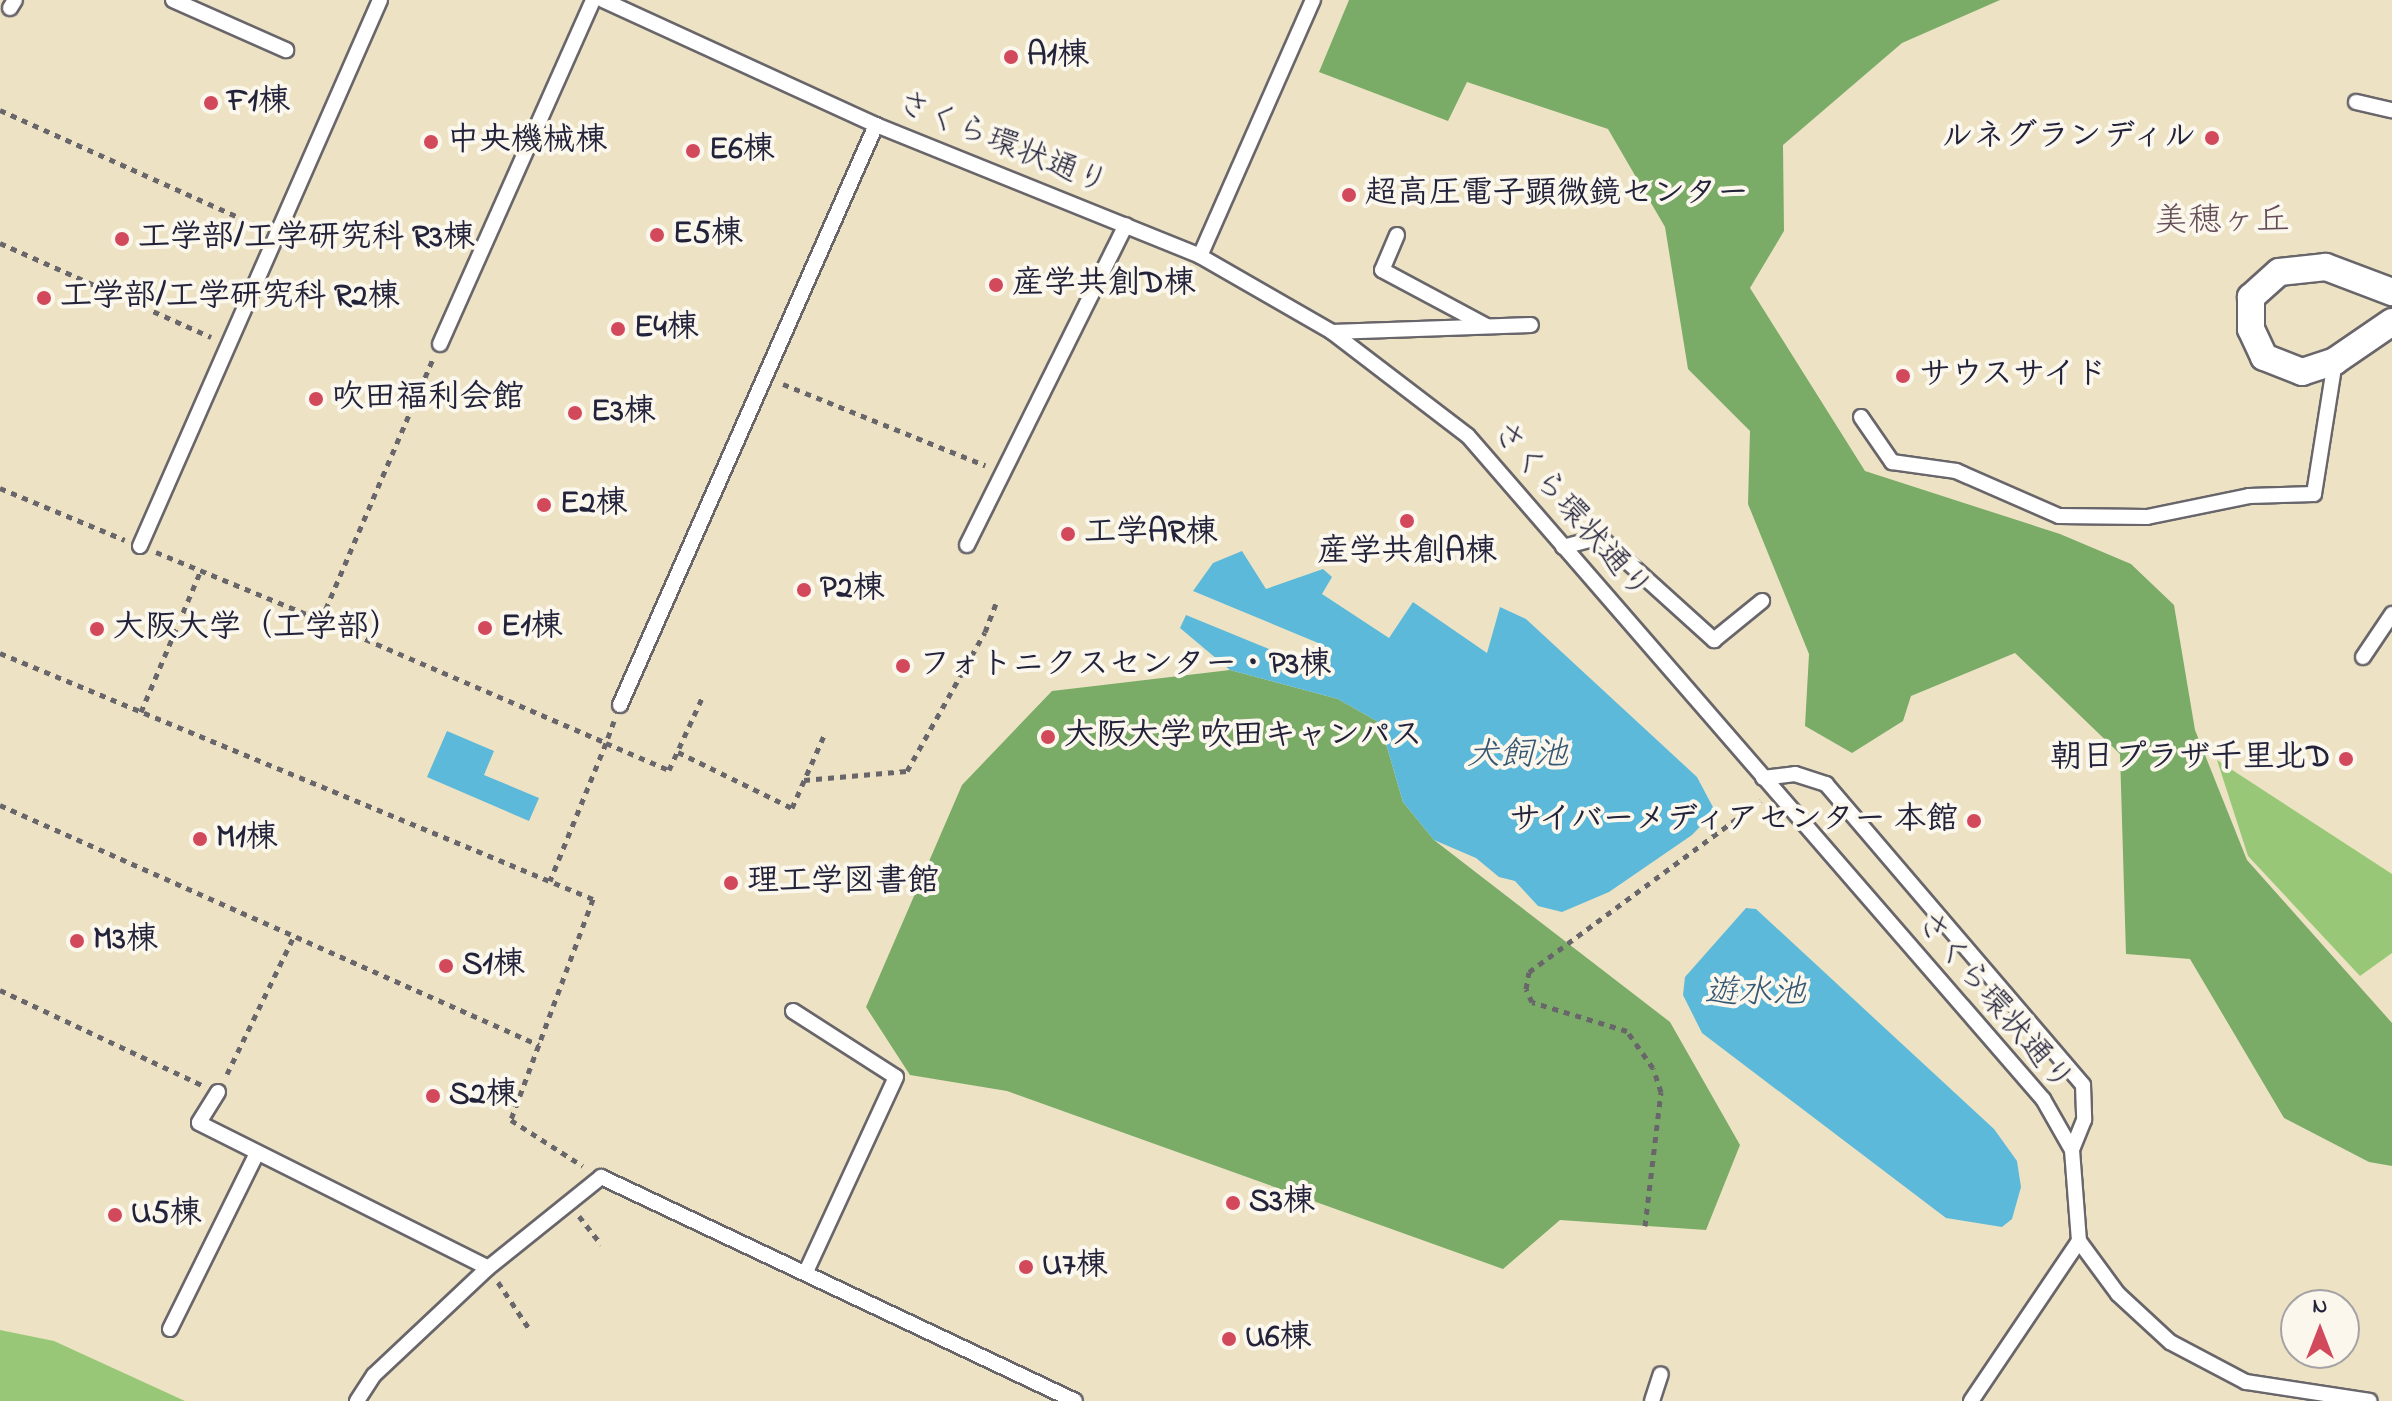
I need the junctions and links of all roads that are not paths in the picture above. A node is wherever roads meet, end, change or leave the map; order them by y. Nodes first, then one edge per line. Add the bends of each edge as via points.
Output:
1 (173, 0) edge
2 (380, 0) edge
3 (593, 0) edge
4 (603, 0) edge
5 (1313, 0) edge
6 (286, 50) dead end
7 (2356, 102) dead end
8 (2392, 110) edge
9 (876, 125) junction
10 (1126, 225) junction
11 (1397, 235) dead end
12 (1200, 256) junction
13 (2392, 292) edge
14 (2392, 322) edge
15 (1531, 325) dead end
16 (1487, 327) junction
17 (1332, 332) junction
18 (440, 344) road end
19 (2335, 361) junction
20 (1861, 417) dead end
21 (967, 545) dead end
22 (140, 546) road end
23 (1563, 547) junction
24 (1762, 601) dead end
25 (2392, 614) edge
26 (2363, 657) dead end
27 (620, 705) dead end
28 (1763, 778) junction
29 (793, 1011) dead end
30 (218, 1092) road end
31 (2072, 1150) junction
32 (257, 1153) junction
33 (2079, 1241) junction
34 (488, 1268) junction
35 (807, 1270) junction
36 (170, 1329) dead end
37 (1661, 1374) dead end
38 (357, 1401) edge
39 (1075, 1401) edge
40 (1652, 1401) edge
41 (1971, 1401) edge
42 (2370, 1401) edge

1 - 6 lane
2 - 22 lane
3 - 18 lane
4 - 9 lane, さくら環状通り
5 - 12 lane
7 - 8 lane
9 - 10 lane, さくら環状通り
9 - 27 lane
10 - 12 lane, さくら環状通り
10 - 21 lane
11 - 16 lane via 1382,270
12 - 17 lane, さくら環状通り
13 - 19 street via 2326,267 2279,272 2251,297 2251,329 2264,357 2302,372
14 - 19 street
15 - 16 lane
16 - 17 lane
17 - 23 lane, さくら環状通り via 1468,436
19 - 20 lane via 2314,494 2249,496 2147,517 2059,516 1956,471 1892,462
23 - 24 lane via 1600,537 1714,640
23 - 28 lane, さくら環状通り
25 - 26 lane
28 - 31 lane, さくら環状通り via 2043,1099
28 - 31 lane via 1795,774 1826,784 2083,1085 2084,1120
29 - 35 lane via 896,1077
30 - 32 lane via 199,1123
31 - 33 lane, さくら環状通り
32 - 34 lane
32 - 36 lane
33 - 41 lane
33 - 42 lane via 2118,1294 2170,1342 2246,1382
34 - 35 lane via 601,1177
34 - 38 lane via 374,1375
35 - 39 lane
37 - 40 lane

